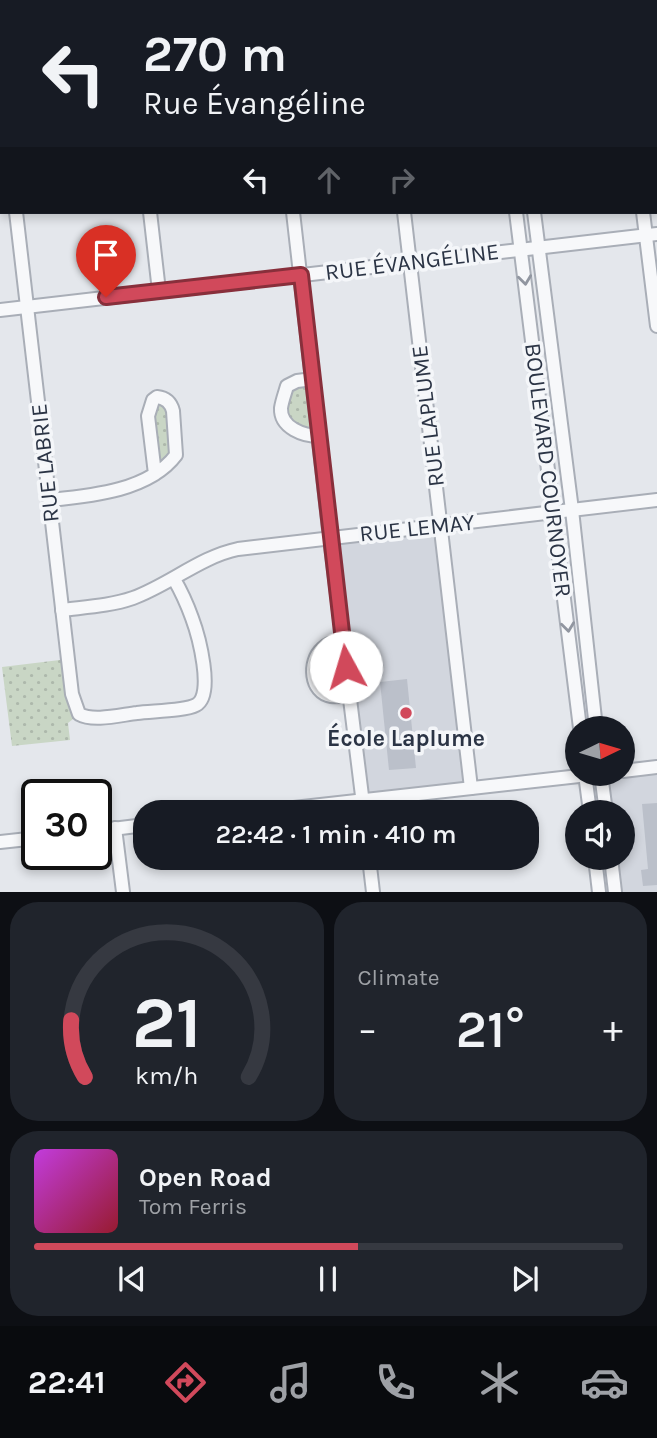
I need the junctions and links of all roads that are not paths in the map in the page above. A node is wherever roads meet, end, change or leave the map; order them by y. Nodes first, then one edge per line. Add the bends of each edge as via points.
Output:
1 (16, 214) edge
2 (150, 214) edge
3 (293, 214) edge
4 (404, 214) edge
5 (516, 214) edge
6 (534, 214) edge
7 (644, 214) edge
8 (651, 234) edge
9 (539, 247) junction
10 (521, 249) junction
11 (410, 262) junction
12 (301, 275) junction
13 (159, 291) junction
14 (26, 307) junction
15 (0, 310) edge
16 (657, 326) edge
17 (313, 379) junction
18 (319, 436) junction
19 (155, 474) junction
20 (50, 499) junction
21 (657, 500) edge
22 (572, 510) junction
23 (554, 512) junction
24 (441, 525) junction
25 (330, 538) junction
26 (174, 579) junction
27 (62, 610) junction
28 (343, 640) junction
29 (349, 695) junction
30 (579, 716) edge
31 (595, 716) edge
32 (657, 767) edge
33 (635, 770) edge
34 (565, 777) edge
35 (471, 788) junction
36 (362, 800) edge
37 (399, 800) edge
38 (133, 826) edge
39 (112, 828) edge
40 (115, 828) junction
41 (21, 840) edge
42 (0, 842) edge
43 (370, 870) edge
44 (596, 870) edge
45 (612, 870) edge
46 (123, 892) edge
47 (373, 892) edge
48 (599, 892) edge
49 (615, 892) edge

1 - 14 street, RUE LABRIE
2 - 13 street
3 - 12 street
4 - 11 street, RUE LAPLUME
5 - 10 street, BOULEVARD COURNOYER
6 - 9 street, BOULEVARD COURNOYER
7 - 8 street
8 - 9 street, RUE ÉVANGÉLINE
8 - 16 street
9 - 10 street, RUE ÉVANGÉLINE
9 - 22 street, BOULEVARD COURNOYER
10 - 11 street, RUE ÉVANGÉLINE
10 -> 23 street, BOULEVARD COURNOYER
11 - 12 street, RUE ÉVANGÉLINE
11 - 24 street, RUE LAPLUME
12 - 13 street, RUE ÉVANGÉLINE
12 - 17 street
13 - 14 street, RUE ÉVANGÉLINE
14 - 15 street, RUE ÉVANGÉLINE
14 - 20 street, RUE LABRIE
17 - 18 street
17 - 18 street via 287,386 281,407 290,427
18 - 25 street
19 - 19 street via 148,416 157,397 171,405 176,456
19 - 20 street via 108,492
20 - 27 street, RUE LABRIE
21 - 22 street, RUE LEMAY
22 - 23 street, RUE LEMAY
22 - 31 street, BOULEVARD COURNOYER
23 - 24 street, RUE LEMAY
23 -> 30 street, BOULEVARD COURNOYER
24 - 25 street, RUE LEMAY
24 - 35 street, RUE LAPLUME
25 - 26 street, RUE LEMAY via 230,551
25 - 28 street
26 - 27 street, RUE LEMAY via 126,600
26 - 27 street, RUE LABRIE via 200,645 204,682 201,700 190,707 90,718 79,714 72,694
28 - 29 street
28 - 29 street via 320,651 314,659 314,676 325,694
29 - 36 street
32 - 33 street
34 - 35 street
35 - 37 street
38 - 40 street
39 - 40 street
40 - 46 street
41 - 42 street
43 - 47 street
44 - 48 street
45 - 49 street

